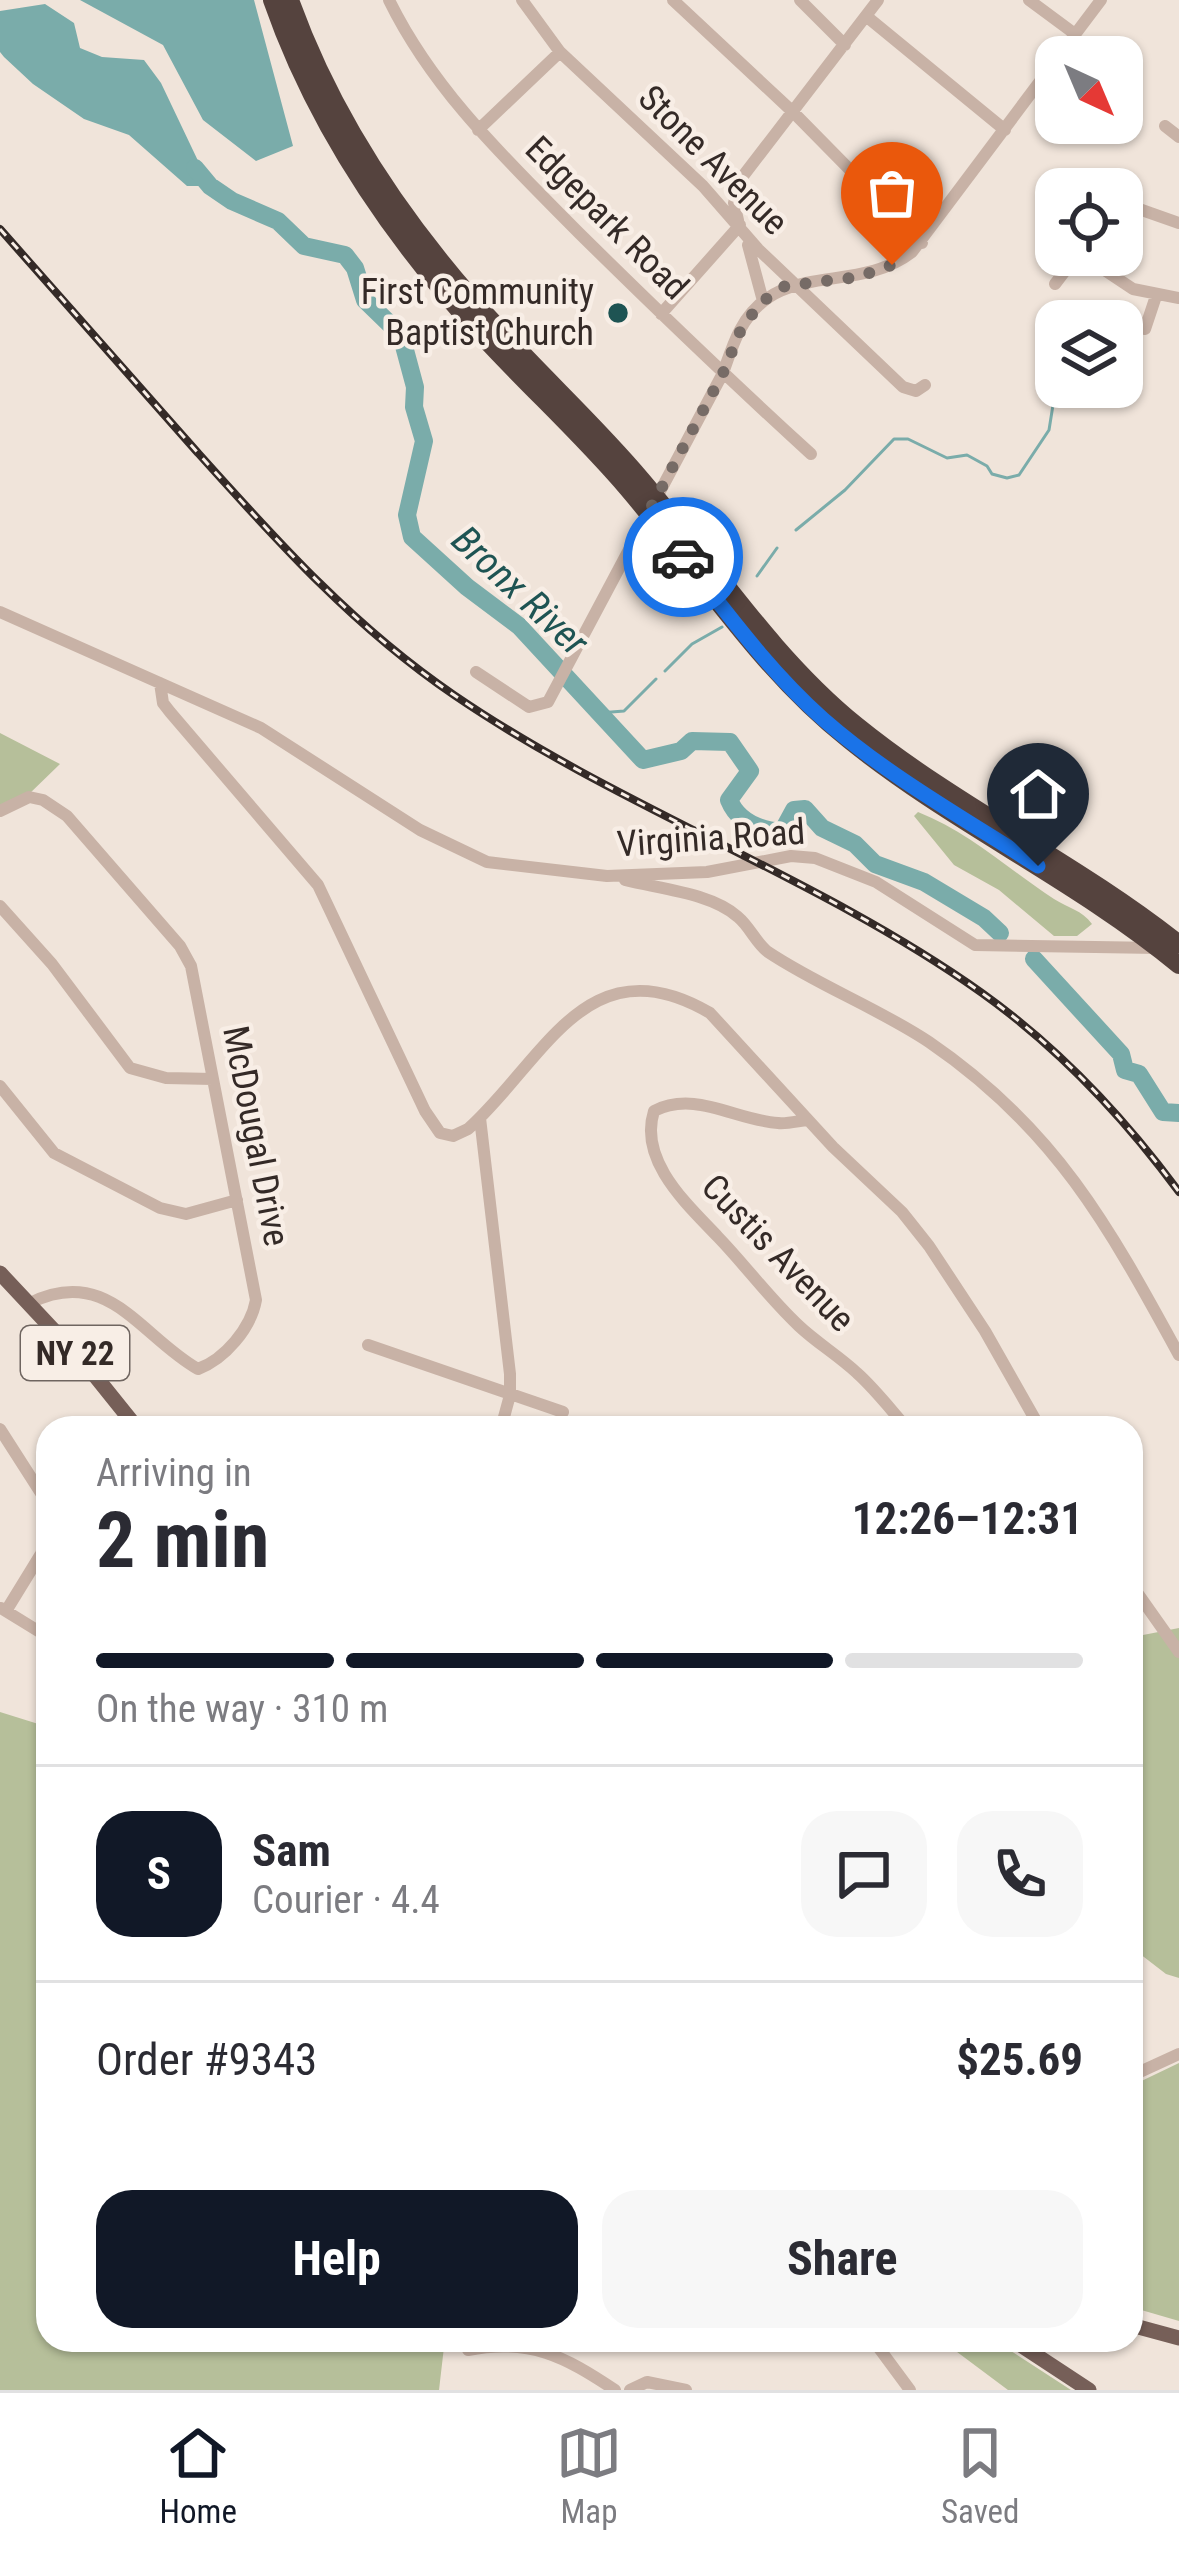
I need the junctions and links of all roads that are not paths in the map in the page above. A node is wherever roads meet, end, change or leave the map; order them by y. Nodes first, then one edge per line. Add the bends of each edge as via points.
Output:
1 (272, 0) edge
2 (290, 0) edge
3 (389, 0) edge
4 (522, 0) edge
5 (674, 0) edge
6 (800, 0) edge
7 (878, 0) edge
8 (1029, 0) edge
9 (1101, 0) edge
10 (866, 16) junction
11 (1076, 34) joint
12 (845, 45) junction
13 (560, 52) junction
14 (1035, 89) edge
15 (794, 113) junction
16 (1165, 127) dead end
17 (478, 130) junction
18 (1005, 130) junction
19 (1179, 136) edge
20 (1143, 210) edge
21 (1179, 223) edge
22 (740, 225) junction
23 (922, 242) junction
24 (1062, 276) edge
25 (1110, 276) edge
26 (797, 283) junction
27 (1055, 284) dead end
28 (1156, 296) junction
29 (1179, 298) edge
30 (763, 301) junction
31 (661, 314) junction
32 (1145, 329) dead end
33 (723, 373) junction
34 (925, 385) dead end
35 (812, 454) dead end
36 (652, 505) junction
37 (0, 612) edge
38 (476, 672) dead end
39 (160, 683) junction
40 (0, 811) edge
41 (607, 876) junction
42 (0, 906) edge
43 (1179, 945) edge
44 (1158, 948) junction
45 (1179, 965) edge
46 (213, 1079) junction
47 (0, 1086) edge
48 (480, 1118) junction
49 (807, 1120) junction
50 (237, 1200) junction
51 (0, 1273) edge
52 (31, 1303) junction
53 (368, 1346) dead end
54 (1179, 1354) edge
55 (510, 1394) junction
56 (563, 1412) dead end
57 (127, 1416) edge
58 (504, 1416) edge
59 (896, 1416) edge
60 (1033, 1416) edge
61 (0, 1429) edge
62 (0, 1459) edge
63 (18, 1459) junction
64 (36, 1486) edge
65 (36, 1561) edge
66 (1143, 1601) edge
67 (3, 1609) edge
68 (36, 1630) edge
69 (1179, 1652) edge
70 (1179, 2054) edge
71 (1143, 2070) edge
72 (1143, 2328) edge
73 (1179, 2338) edge
74 (546, 2352) edge
75 (883, 2352) edge
76 (1031, 2352) edge
77 (615, 2390) edge
78 (630, 2390) edge
79 (686, 2390) edge
80 (910, 2390) edge
81 (1089, 2390) edge

1 - 36 highway via 319,109 399,236 470,322
2 - 36 highway via 338,108 407,219
3 - 17 street, Edgepark Road
4 - 13 street, Stone Avenue
5 - 15 street
6 - 12 street
7 - 10 street
8 - 11 street
9 - 11 street
10 - 12 street
10 - 18 street
12 - 15 street
13 - 17 street
13 - 22 street, Stone Avenue
14 - 18 street
15 - 22 street via 740,180
15 - 23 street
16 - 19 street
17 - 31 street, Edgepark Road
18 - 23 street
20 - 21 street
22 - 26 street, Stone Avenue
22 - 30 street
22 - 31 street
23 - 26 street via 872,273
24 - 27 street
25 - 28 street
26 - 30 street
26 - 34 street, Stone Avenue via 903,387
28 - 29 street
28 - 32 street
30 - 33 street
31 - 33 street, Edgepark Road
33 - 35 street, Edgepark Road
33 - 36 street
36 - 38 street via 548,702 535,708 513,700
36 - 43 highway via 844,715
36 - 44 highway via 768,664 836,730
37 - 39 street, Virginia Road
39 - 41 street, Virginia Road via 299,749 458,851 523,869
39 - 48 street via 170,712 318,885 432,1125 453,1136
40 - 46 street, McDougal Drive via 29,796 67,816 180,946
41 - 44 street, Virginia Road via 815,858 876,882 975,945
41 - 54 street via 737,915 764,950 860,1000 973,1075 1081,1186
42 - 46 street via 130,1068
43 - 44 street, Virginia Road
44 - 45 highway
46 - 50 street, McDougal Drive
47 - 50 street via 54,1153 139,1197 175,1214
48 - 49 street via 577,1013 629,992 671,996 710,1013
48 - 55 street
49 - 59 street, Custis Avenue via 779,1124 667,1104 654,1111 652,1138 680,1199 802,1330
49 - 60 street via 929,1246
50 - 52 street, McDougal Drive via 254,1310 228,1350 202,1368 101,1297 68,1292
51 - 52 main road, NY 22
52 - 57 main road, NY 22
53 - 55 street
55 - 56 street
55 - 58 street
61 - 63 street
62 - 63 street
63 - 64 street
65 - 67 street
66 - 69 street
67 - 68 street
70 - 71 street
72 - 73 main road
74 - 77 street
75 - 80 street
76 - 81 main road
78 - 79 street via 647,2382

